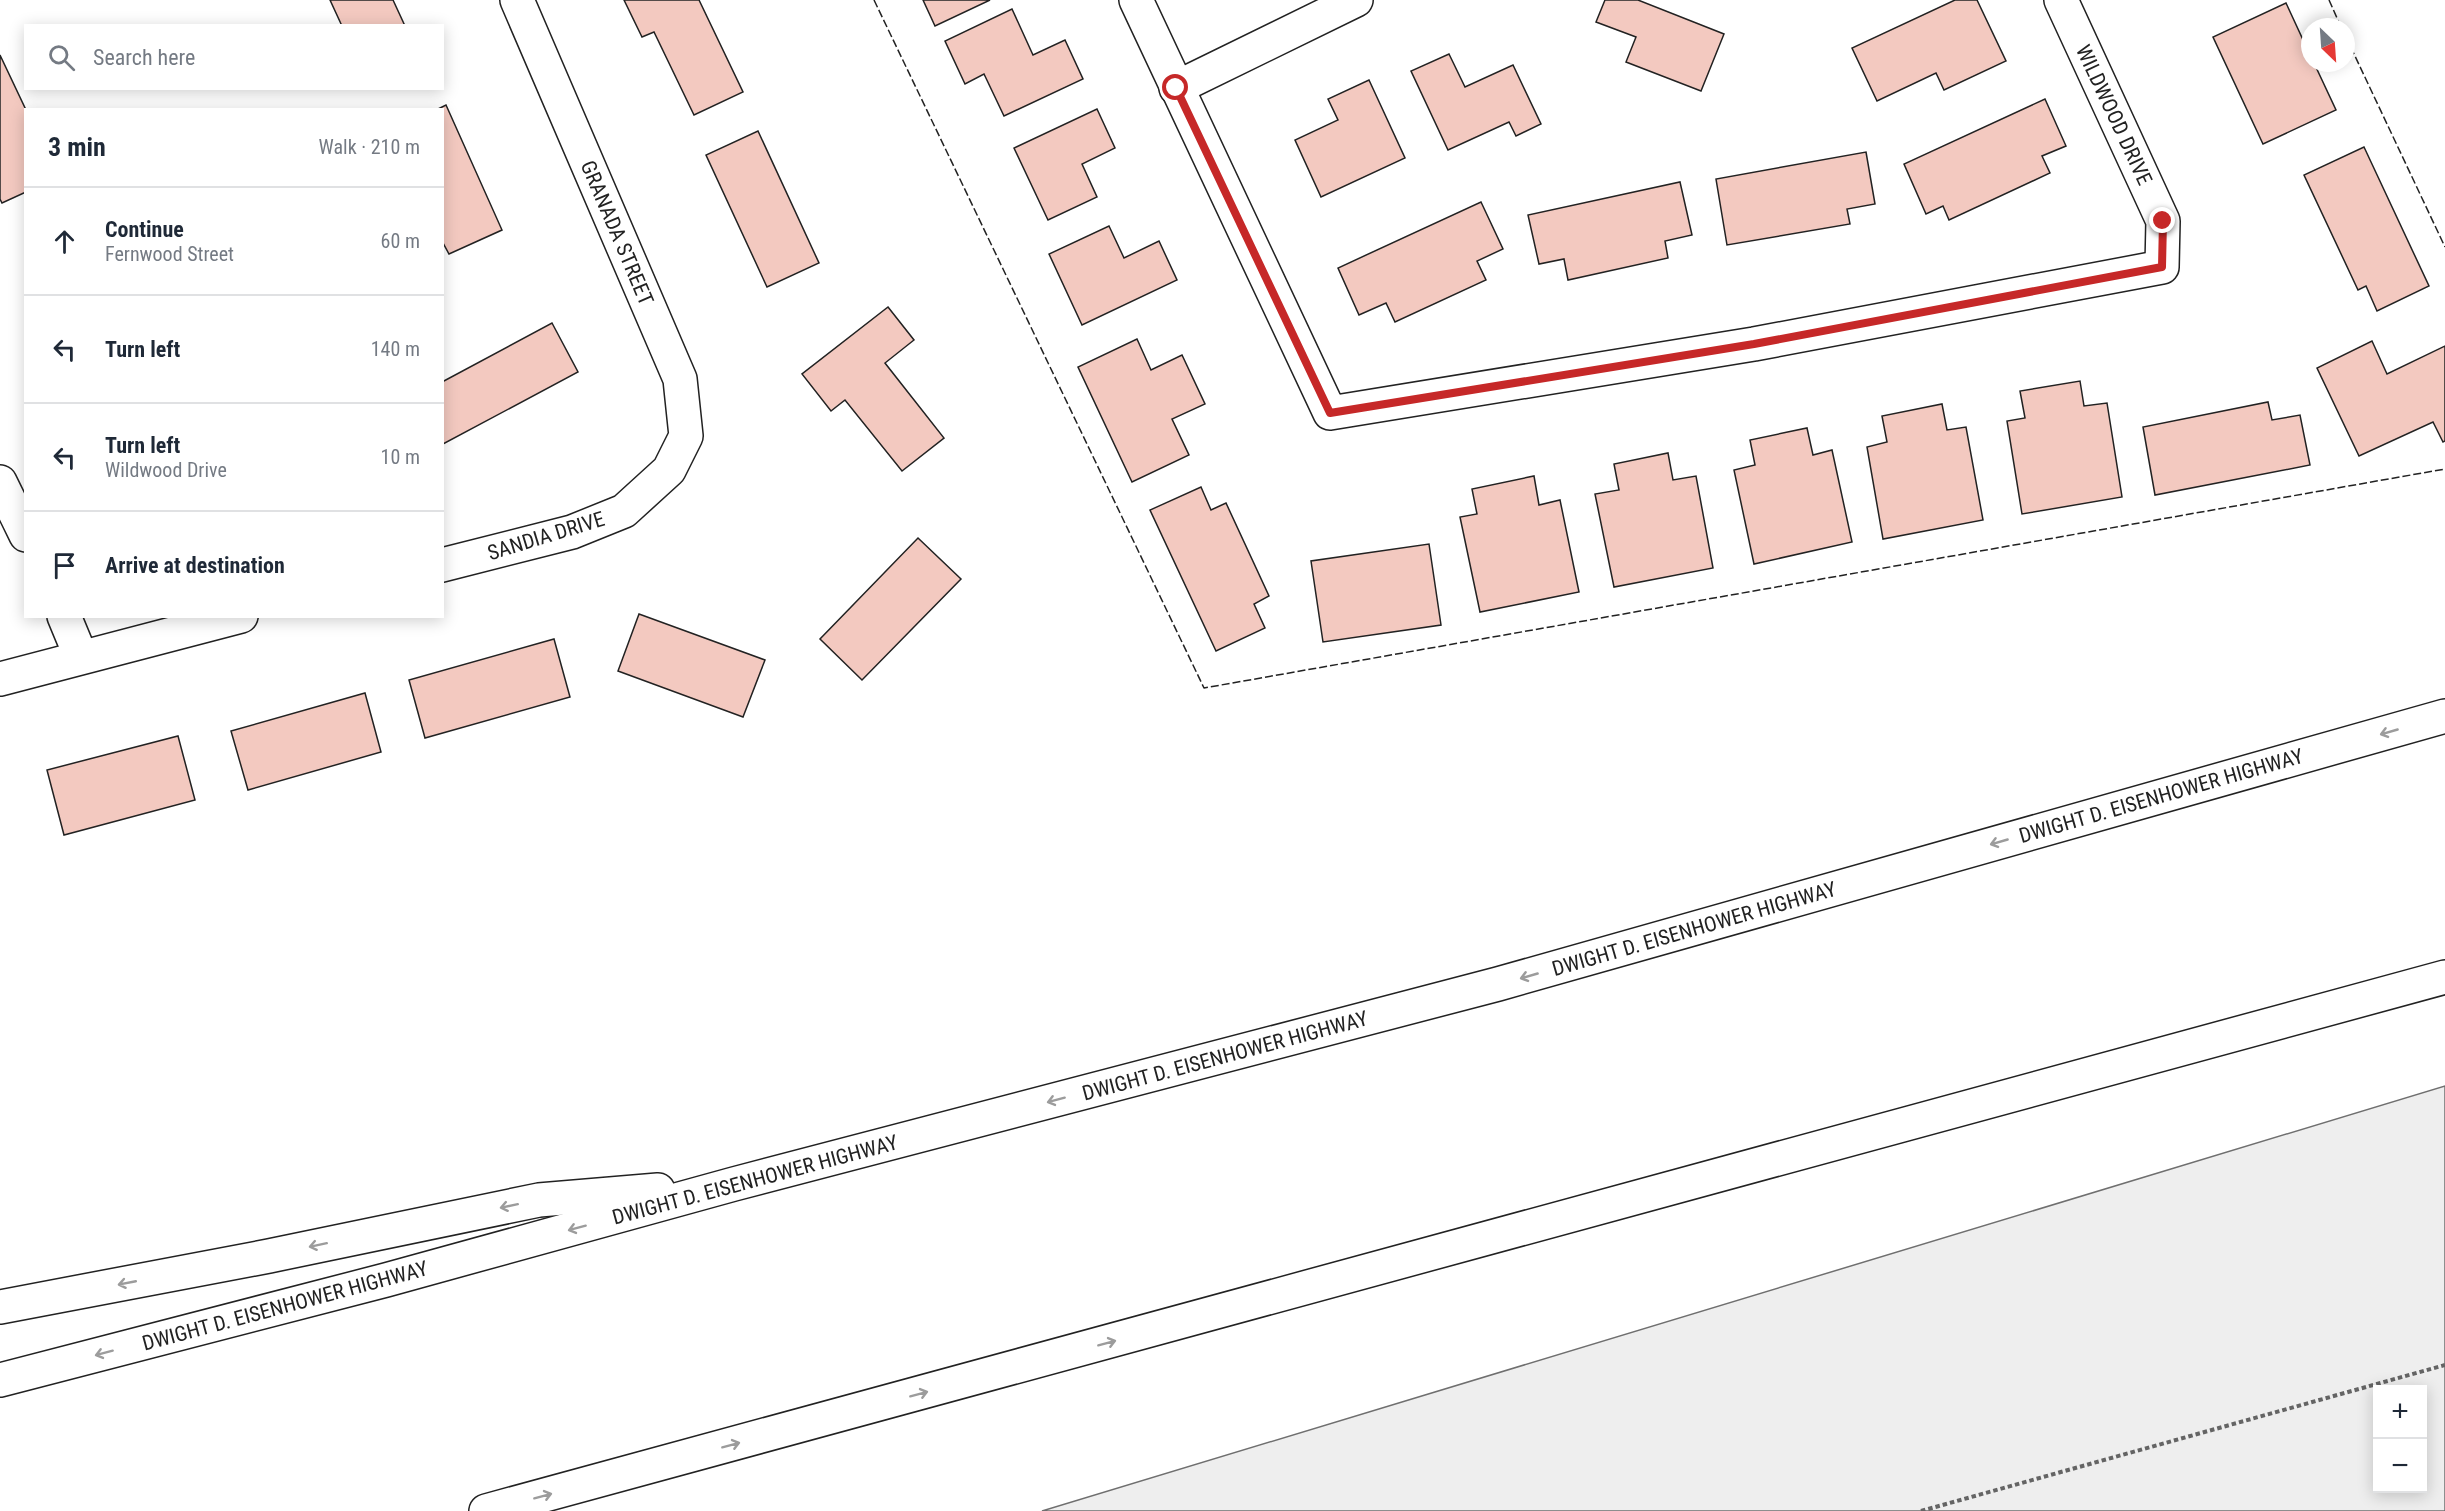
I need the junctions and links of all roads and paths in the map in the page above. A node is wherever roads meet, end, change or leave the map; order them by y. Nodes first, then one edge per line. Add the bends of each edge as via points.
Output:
1 (517, 0) edge
2 (1136, 0) edge
3 (1356, 0) edge
4 (2061, 0) edge
5 (1176, 88) junction
6 (669, 470) joint
7 (0, 482) edge
8 (24, 531) edge
9 (444, 564) edge
10 (65, 618) edge
11 (233, 618) edge
12 (81, 657) junction
13 (0, 679) edge
14 (2445, 716) edge
15 (2445, 977) edge
16 (734, 1184) junction
17 (0, 1307) edge
18 (2445, 1365) edge
19 (0, 1380) edge
20 (486, 1511) edge
21 (1921, 1511) edge

1 - 6 main road, GRANADA STREET via 680,379 686,436
2 - 5 main road
3 - 5 main road
4 - 5 main road, WILDWOOD DRIVE via 2163,221 2162,267 1754,344 1330,413
6 - 9 main road, SANDIA DRIVE via 624,511 572,532
7 - 8 main road
10 - 12 main road
11 - 12 main road
12 - 13 main road
14 -> 16 main road, DWIGHT D. EISENHOWER HIGHWAY via 1498,984
20 -> 15 main road
16 -> 17 main road via 539,1200
16 -> 19 main road, DWIGHT D. EISENHOWER HIGHWAY
18 - 21 path

